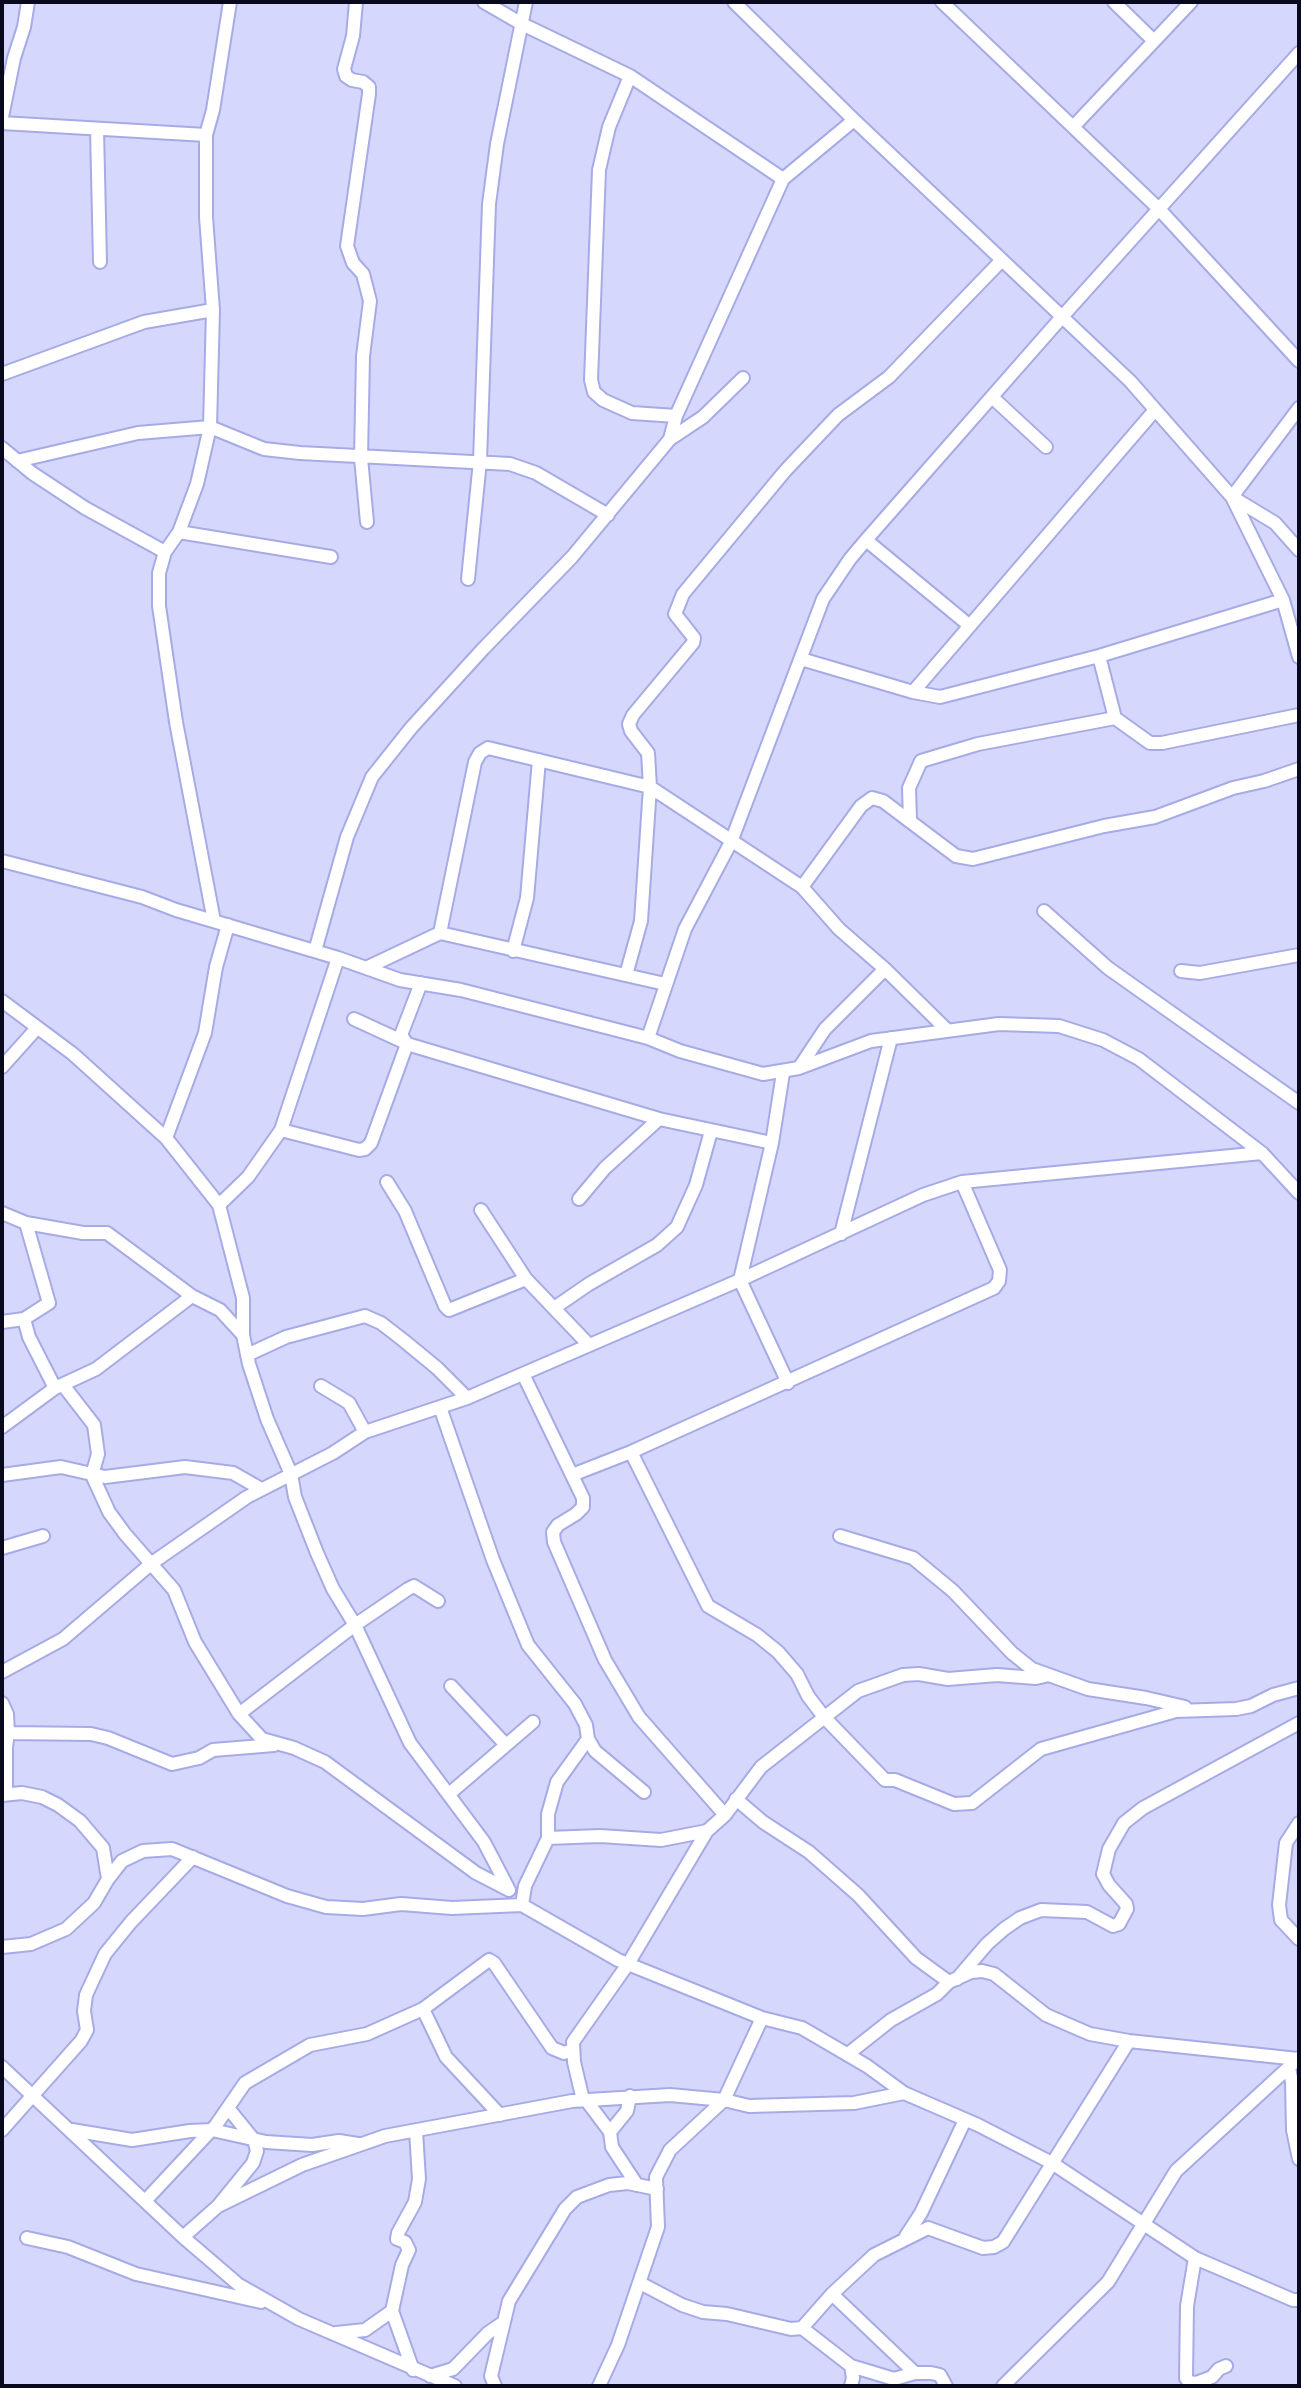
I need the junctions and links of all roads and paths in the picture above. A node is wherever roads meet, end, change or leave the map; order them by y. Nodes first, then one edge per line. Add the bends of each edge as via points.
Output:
1 (28, 2) edge
2 (230, 2) edge
3 (356, 2) edge
4 (484, 2) edge
5 (526, 2) edge
6 (734, 2) edge
7 (942, 2) edge
8 (1114, 2) edge
9 (1191, 2) edge
10 (522, 24) junction
11 (1154, 41) junction
12 (1299, 53) edge
13 (630, 76) junction
14 (2, 117) edge
15 (854, 120) junction
16 (2, 123) edge
17 (1073, 127) junction
18 (97, 129) junction
19 (206, 135) junction
20 (783, 179) junction
21 (1159, 209) junction
22 (1001, 261) junction
23 (100, 262) dead end
24 (213, 310) junction
25 (1061, 318) junction
26 (1299, 361) edge
27 (2, 374) edge
28 (743, 378) dead end
29 (992, 397) junction
30 (1299, 408) edge
31 (1155, 410) junction
32 (676, 416) junction
33 (210, 427) junction
34 (670, 439) junction
35 (1046, 447) dead end
36 (2, 448) edge
37 (361, 458) junction
38 (17, 461) junction
39 (480, 461) junction
40 (1232, 497) junction
41 (608, 515) junction
42 (367, 522) dead end
43 (179, 532) junction
44 (866, 540) junction
45 (1299, 550) edge
46 (165, 552) junction
47 (331, 557) dead end
48 (468, 579) dead end
49 (1283, 600) junction
50 (970, 626) junction
51 (1099, 656) junction
52 (1299, 657) edge
53 (801, 659) junction
54 (913, 692) junction
55 (1299, 715) edge
56 (1115, 718) junction
57 (539, 760) junction
58 (1299, 769) edge
59 (650, 787) junction
60 (910, 820) junction
61 (731, 842) junction
62 (2, 861) edge
63 (802, 887) junction
64 (1044, 911) dead end
65 (214, 921) junction
66 (228, 925) junction
67 (440, 933) junction
68 (315, 951) junction
69 (513, 951) junction
70 (1299, 955) edge
71 (338, 958) junction
72 (366, 968) junction
73 (885, 969) junction
74 (1181, 971) dead end
75 (626, 975) junction
76 (421, 983) junction
77 (665, 984) junction
78 (2, 1001) edge
79 (354, 1019) dead end
80 (37, 1028) junction
81 (947, 1030) junction
82 (648, 1038) junction
83 (891, 1038) junction
84 (405, 1043) junction
85 (2, 1067) edge
86 (799, 1068) junction
87 (783, 1073) junction
88 (1299, 1103) edge
89 (659, 1119) junction
90 (281, 1130) junction
91 (711, 1131) junction
92 (166, 1138) junction
93 (772, 1143) junction
94 (1262, 1153) junction
95 (387, 1182) dead end
96 (962, 1182) junction
97 (1299, 1193) edge
98 (579, 1199) dead end
99 (219, 1205) junction
100 (481, 1210) dead end
101 (2, 1213) edge
102 (26, 1223) junction
103 (841, 1234) junction
104 (526, 1279) junction
105 (740, 1280) junction
106 (192, 1296) junction
107 (554, 1308) junction
108 (24, 1319) junction
109 (2, 1322) edge
110 (243, 1335) junction
111 (589, 1345) junction
112 (247, 1355) junction
113 (523, 1374) junction
114 (788, 1383) junction
115 (321, 1386) dead end
116 (59, 1387) junction
117 (467, 1398) junction
118 (440, 1407) junction
119 (2, 1427) edge
120 (365, 1432) junction
121 (631, 1452) junction
122 (291, 1474) junction
123 (2, 1475) edge
124 (92, 1475) junction
125 (572, 1475) junction
126 (261, 1489) junction
127 (43, 1536) dead end
128 (840, 1536) dead end
129 (2, 1548) edge
130 (152, 1563) junction
131 (438, 1601) dead end
132 (355, 1625) junction
133 (2, 1672) edge
134 (1045, 1676) junction
135 (451, 1686) dead end
136 (1299, 1688) edge
137 (2, 1703) edge
138 (1195, 1710) junction
139 (239, 1714) junction
140 (824, 1717) junction
141 (533, 1722) dead end
142 (1299, 1723) edge
143 (5, 1735) edge
144 (588, 1739) junction
145 (275, 1745) junction
146 (506, 1745) junction
147 (644, 1792) dead end
148 (4, 1794) edge
149 (449, 1794) junction
150 (736, 1799) junction
151 (725, 1815) junction
152 (1299, 1823) edge
153 (707, 1831) junction
154 (548, 1838) junction
155 (193, 1857) junction
156 (108, 1879) junction
157 (509, 1890) junction
158 (518, 1904) junction
159 (1299, 1939) edge
160 (2, 1947) edge
161 (628, 1964) junction
162 (953, 1980) junction
163 (423, 2009) junction
164 (762, 2018) junction
165 (1129, 2041) junction
166 (572, 2050) junction
167 (848, 2054) junction
168 (1295, 2062) edge
169 (2, 2067) edge
170 (904, 2093) junction
171 (31, 2094) junction
172 (630, 2096) junction
173 (584, 2100) junction
174 (724, 2100) junction
175 (228, 2108) junction
176 (500, 2115) junction
177 (965, 2120) junction
178 (2, 2130) edge
179 (72, 2130) junction
180 (212, 2130) junction
181 (416, 2131) junction
182 (610, 2132) junction
183 (254, 2140) junction
184 (361, 2145) junction
185 (1299, 2159) edge
186 (1052, 2163) junction
187 (637, 2185) junction
188 (657, 2189) junction
189 (146, 2200) junction
190 (218, 2206) junction
191 (1143, 2224) junction
192 (183, 2237) junction
193 (27, 2238) dead end
194 (904, 2239) junction
195 (1195, 2258) junction
196 (640, 2283) junction
197 (832, 2294) junction
198 (1299, 2300) edge
199 (268, 2303) junction
200 (392, 2311) junction
201 (501, 2324) junction
202 (802, 2328) junction
203 (329, 2333) junction
204 (851, 2366) junction
205 (1226, 2366) dead end
206 (413, 2370) junction
207 (915, 2373) junction
208 (430, 2376) junction
209 (455, 2386) edge
210 (495, 2386) edge
211 (599, 2386) edge
212 (851, 2386) edge
213 (946, 2386) edge
214 (1003, 2386) edge

1 - 14 street
2 - 19 street
3 - 37 street via 344,69 346,76 369,87 347,246 370,301
4 - 10 street
5 - 10 street
6 - 15 street
7 - 17 street
8 - 11 street
9 - 11 street
10 - 13 street
10 - 39 street via 489,204
11 - 17 street
12 - 21 street
13 - 20 street
13 - 32 street via 599,170 591,380 603,400 632,413
15 - 20 street
15 - 22 street
16 - 18 street
17 - 21 street
18 - 19 street
18 - 23 street
19 - 24 street
20 - 32 street
21 - 25 street
21 - 26 street
22 - 25 street
22 - 59 street via 889,377 838,415 683,594 675,614 693,643 629,724 648,753
24 - 27 street via 144,322
24 - 33 street
25 - 29 street
25 - 31 street
28 - 34 street via 703,417
29 - 35 street
29 - 44 street
30 - 40 street
31 - 40 street
31 - 50 street
32 - 34 street
33 - 37 street via 264,449
33 - 38 street via 138,433
33 - 43 street
34 - 41 street
36 - 38 street
37 - 39 street
37 - 42 street
38 - 46 street via 85,508
39 - 41 street via 536,473
39 - 48 street
40 - 45 street via 1275,523
40 - 49 street
41 - 68 street via 372,777 347,837
43 - 46 street
43 - 47 street
44 - 50 street
44 - 53 street via 823,599
46 - 65 street via 159,606
49 - 51 street
49 - 52 street
50 - 54 street
51 - 54 street via 966,692 940,697
51 - 56 street
53 - 54 street
53 - 61 street
55 - 56 street via 1162,743 1150,743
56 - 60 street via 978,744 921,761 909,788
57 - 59 street
57 - 67 street via 488,748 480,753
57 - 69 street via 527,898
58 - 60 street via 1155,817 973,859 956,856
59 - 61 street
59 - 75 street via 641,921
60 - 63 street via 872,798
61 - 63 street
61 - 77 street via 685,929
62 - 65 street
63 - 73 street
64 - 88 street via 1108,968
65 - 66 street
66 - 68 street
66 - 92 street via 205,1033
67 - 69 street
67 - 72 street
68 - 71 street
69 - 75 street
70 - 74 street via 1200,973
71 - 72 street
71 - 90 street
72 - 76 street
73 - 81 street
73 - 86 street via 825,1029
75 - 77 street
76 - 82 street
76 - 84 street via 401,1035
77 - 82 street
78 - 80 street
79 - 84 street
80 - 85 street
80 - 92 street
81 - 83 street
81 - 94 street via 999,1024 1059,1026 1103,1040 1139,1059
82 - 87 street via 748,1071
83 - 86 street
83 - 103 street
84 - 89 street
84 - 90 street via 365,1149
86 - 87 street
87 - 93 street
89 - 91 street
89 - 98 street
90 - 99 street via 248,1177
91 - 93 street
91 - 107 street via 677,1227 657,1245
92 - 99 street
93 - 105 street
94 - 96 street
94 - 97 street
95 - 104 street via 449,1310
96 - 103 street
96 - 114 street via 1000,1270 994,1288
99 - 110 street via 243,1298
100 - 104 street
101 - 102 street
102 - 106 street via 107,1233
102 - 108 street via 49,1297 45,1307
103 - 105 street
104 - 107 street
105 - 111 street
105 - 114 street
106 - 110 street via 220,1310
106 - 116 street via 96,1369
107 - 111 street
108 - 109 street
108 - 116 street
110 - 112 street
111 - 113 street
112 - 117 street via 286,1337 365,1316 403,1340
112 - 122 street
113 - 117 street
113 - 125 street
114 - 121 street
115 - 120 street via 349,1403
116 - 119 street
116 - 124 street via 94,1425 98,1454
117 - 118 street
118 - 120 street
118 - 144 street via 528,1645 575,1704
120 - 122 street
121 - 125 street
121 - 140 street via 708,1606 778,1652
122 - 126 street
122 - 132 street via 322,1565
123 - 124 street via 61,1467
124 - 126 street via 210,1468 233,1473
124 - 130 street via 109,1512
125 - 151 street via 583,1507 558,1525 554,1542 605,1660 639,1717
126 - 130 street
127 - 129 street
128 - 134 street via 913,1558 1012,1653
130 - 133 street via 63,1639
130 - 139 street via 174,1590 195,1642
131 - 132 street via 414,1586
132 - 139 street
132 - 149 street via 410,1743
134 - 138 street
134 - 140 street via 903,1675 858,1691
135 - 146 street
136 - 138 street via 1236,1709
137 - 143 street
138 - 140 street via 1041,1749 963,1805 885,1780
139 - 145 street
140 - 150 street via 761,1767
141 - 146 street
142 - 162 street via 1124,1823 1103,1874 1126,1904 1119,1924 1087,1912 1041,1910 1004,1929
143 - 145 street via 91,1734 172,1764 213,1750
143 - 148 street
144 - 147 street
144 - 154 street via 557,1782
145 - 157 street via 325,1762 476,1873
146 - 149 street
148 - 156 street via 42,1797 80,1821 103,1848
149 - 157 street via 484,1842
150 - 151 street
150 - 162 street via 858,1895 916,1958
151 - 153 street
152 - 159 street via 1286,1843 1279,1905 1281,1920
153 - 154 street via 661,1840
153 - 161 street
154 - 158 street
155 - 156 street via 172,1849 143,1851 122,1861
155 - 158 street via 326,1907
155 - 171 street via 105,1954 86,1995 87,2030
156 - 160 street via 94,1903 66,1929 31,1944
157 - 158 street
158 - 161 street
161 - 164 street
161 - 166 street
162 - 165 street via 971,1972 994,1974 1046,2015 1090,2034
162 - 167 street
163 - 166 street via 489,1960 552,2048
163 - 175 street via 367,2034 310,2045 245,2083
163 - 176 street via 446,2057
164 - 167 street via 802,2028
164 - 174 street
165 - 168 street
165 - 186 street
166 - 173 street
167 - 170 street
168 - 185 street via 1293,2130
168 - 191 street via 1176,2171
169 - 171 street
170 - 174 street via 854,2103 749,2106
170 - 177 street
171 - 178 street
171 - 179 street
172 - 173 street
172 - 174 street
172 - 182 street via 627,2111
173 - 176 street
173 - 182 street
174 - 188 street via 670,2150 656,2177
175 - 180 street
175 - 183 street
176 - 181 street
177 - 186 street
177 - 194 street
179 - 180 street via 132,2140
179 - 189 street
180 - 183 street
180 - 189 street
181 - 184 street
181 - 200 street via 419,2179 415,2202 398,2233 397,2239 409,2250
182 - 187 street via 612,2147
183 - 184 street
183 - 190 street via 253,2163
184 - 190 street via 302,2165
186 - 191 street
186 - 194 street via 1003,2242 994,2247 983,2248 928,2228
187 - 188 street
187 - 201 street via 609,2185 577,2197 565,2209 517,2284
188 - 196 street via 658,2227
189 - 192 street
190 - 192 street
191 - 195 street
191 - 214 street via 1108,2282
192 - 199 street
193 - 199 street via 68,2247 136,2274
194 - 197 street via 874,2255
195 - 198 street
195 - 205 street via 1187,2306 1186,2378 1196,2383
196 - 202 street via 703,2312
196 - 211 street
197 - 202 street
197 - 207 street
199 - 203 street
200 - 203 street via 365,2330
200 - 206 street
201 - 208 street via 453,2369
201 - 210 street via 491,2376
202 - 204 street
203 - 206 street
204 - 207 street via 894,2379
204 - 212 street
206 - 208 street
207 - 213 street via 940,2375
208 - 209 street

